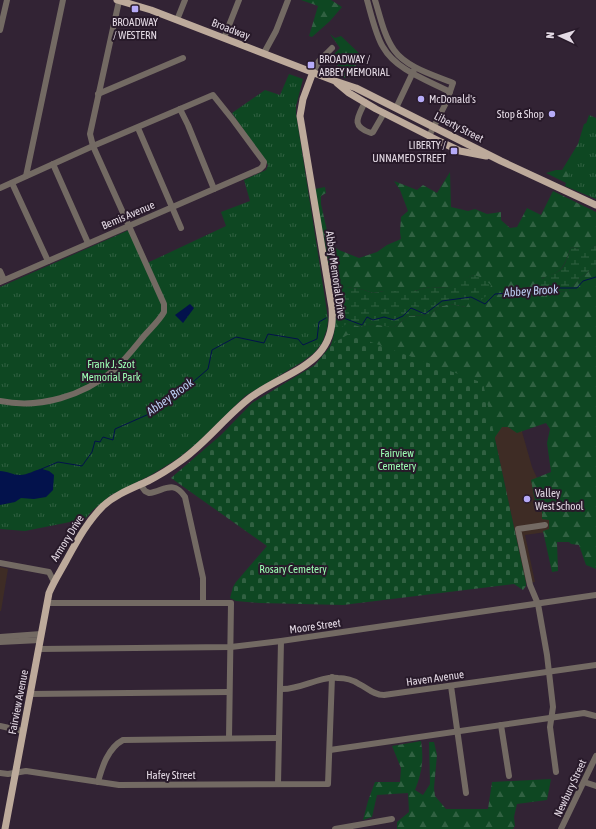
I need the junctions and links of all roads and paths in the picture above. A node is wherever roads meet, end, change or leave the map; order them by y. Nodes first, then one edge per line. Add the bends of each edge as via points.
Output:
1 (7, 0) edge
2 (63, 0) edge
3 (118, 0) edge
4 (185, 0) edge
5 (239, 0) edge
6 (288, 0) edge
7 (367, 0) edge
8 (375, 0) edge
9 (177, 20) junction
10 (0, 30) edge
11 (224, 38) junction
12 (332, 48) dead end
13 (264, 53) junction
14 (183, 58) dead end
15 (414, 70) junction
16 (313, 72) junction
17 (335, 81) junction
18 (350, 86) joint
19 (450, 92) junction
20 (98, 94) junction
21 (355, 97) joint
22 (365, 102) junction
23 (396, 108) junction
24 (180, 109) junction
25 (384, 113) junction
26 (431, 126) junction
27 (138, 128) junction
28 (427, 135) junction
29 (93, 146) junction
30 (493, 157) junction
31 (53, 164) junction
32 (26, 176) junction
33 (12, 183) junction
34 (0, 188) edge
35 (214, 189) junction
36 (596, 204) edge
37 (172, 208) junction
38 (130, 226) junction
39 (180, 228) dead end
40 (88, 243) junction
41 (48, 261) junction
42 (0, 271) edge
43 (2, 281) edge
44 (0, 401) edge
45 (140, 484) junction
46 (545, 525) dead end
47 (0, 563) edge
48 (54, 582) junction
49 (594, 595) edge
50 (47, 602) junction
51 (203, 602) junction
52 (538, 604) junction
53 (0, 637) edge
54 (41, 637) junction
55 (281, 641) junction
56 (0, 642) edge
57 (231, 647) junction
58 (39, 649) junction
59 (596, 665) edge
60 (550, 672) junction
61 (332, 677) junction
62 (451, 686) junction
63 (281, 689) junction
64 (229, 692) junction
65 (30, 694) junction
66 (596, 716) edge
67 (551, 717) junction
68 (502, 725) junction
69 (0, 726) edge
70 (23, 731) junction
71 (458, 731) junction
72 (229, 738) junction
73 (279, 738) junction
74 (330, 750) junction
75 (596, 756) edge
76 (16, 772) junction
77 (556, 772) dead end
78 (0, 774) edge
79 (509, 776) dead end
80 (98, 782) junction
81 (584, 782) junction
82 (278, 784) junction
83 (596, 786) edge
84 (466, 793) dead end
85 (392, 819) dead end
86 (562, 827) edge
87 (5, 829) edge
88 (335, 829) edge
89 (570, 829) edge

1 - 10 street
2 - 32 street
3 - 9 main road, Broadway
3 - 20 street
4 - 9 street
5 - 11 street
6 - 13 street
7 - 15 street via 382,46 393,61
8 - 15 street via 390,44
9 - 11 main road, Broadway
11 - 13 main road, Broadway
12 - 16 street via 319,61
13 - 16 main road, Broadway
14 - 20 street
15 - 19 street
15 - 19 street via 453,83
15 - 23 street
16 - 17 main road, Broadway
16 - 45 main road, Abbey Memorial Drive via 300,116 332,308 332,325 327,343 310,362 246,401 191,453
17 - 18 main road, Broadway
17 - 21 main road, Broadway
18 - 23 main road, Liberty Street
19 - 26 street
20 - 29 street via 90,134
21 - 22 main road, Liberty Street
22 - 25 main road, Liberty Street
22 - 25 street via 357,118 360,128 372,132
23 - 26 main road, Liberty Street
24 - 27 street
24 - 35 street
24 - 35 street, Bemis Avenue via 213,95 264,162 260,169
25 - 28 main road, Liberty Street
26 - 28 street
26 - 30 main road, Liberty Street
27 - 29 street
27 - 37 street
28 - 30 main road, Liberty Street via 460,151
29 - 31 street
29 - 38 street
30 - 36 main road, Liberty Street
31 - 32 street
31 - 40 street
32 - 33 street
33 - 34 street
33 - 41 street
35 - 37 street, Bemis Avenue
37 - 38 street, Bemis Avenue
37 - 39 street
38 - 40 street, Bemis Avenue
38 - 44 street via 164,304 164,312 134,349 114,369 91,386 57,399 30,404
40 - 41 street, Bemis Avenue
41 - 43 street, Bemis Avenue
42 - 43 street
45 - 48 main road, Armory Drive via 112,499 94,516 78,538
45 - 51 street via 149,493 164,487 172,487 185,497 203,578
46 - 52 street via 518,528 530,585
47 - 48 street via 49,572
48 - 50 main road, Armory Drive
49 - 52 street, Moore Street
50 - 51 street
50 - 54 main road, Fairview Avenue
51 - 57 street via 231,603
52 - 55 street, Moore Street
52 - 60 street
53 - 54 street
54 - 56 street
54 - 58 main road, Fairview Avenue
55 - 57 street, Moore Street
55 - 63 street
57 - 58 street, Moore Street
57 - 64 street
58 - 65 main road, Fairview Avenue
59 - 60 street, Haven Avenue
60 - 62 street, Haven Avenue
60 - 67 street via 553,706
61 - 62 street, Haven Avenue via 355,682 381,695
61 - 63 street, Haven Avenue via 295,688
61 - 74 street
62 - 71 street
63 - 73 street
64 - 65 street
64 - 72 street
65 - 70 main road, Fairview Avenue
66 - 67 street via 584,713
67 - 68 street
67 - 77 street
68 - 71 street
68 - 79 street
69 - 70 street
70 - 76 main road, Fairview Avenue
71 - 74 street
71 - 84 street
72 - 73 street
72 - 80 street via 123,740 114,747 103,765
73 - 82 street
74 - 82 street, Hafey Street via 328,784
75 - 81 street, Newbury Street
76 - 78 street, Hafey Street
76 - 80 street, Hafey Street via 26,771
76 - 87 main road, Fairview Avenue
80 - 82 street, Hafey Street via 128,786
81 - 83 street
81 - 86 street, Newbury Street
85 - 88 street
86 - 89 street

